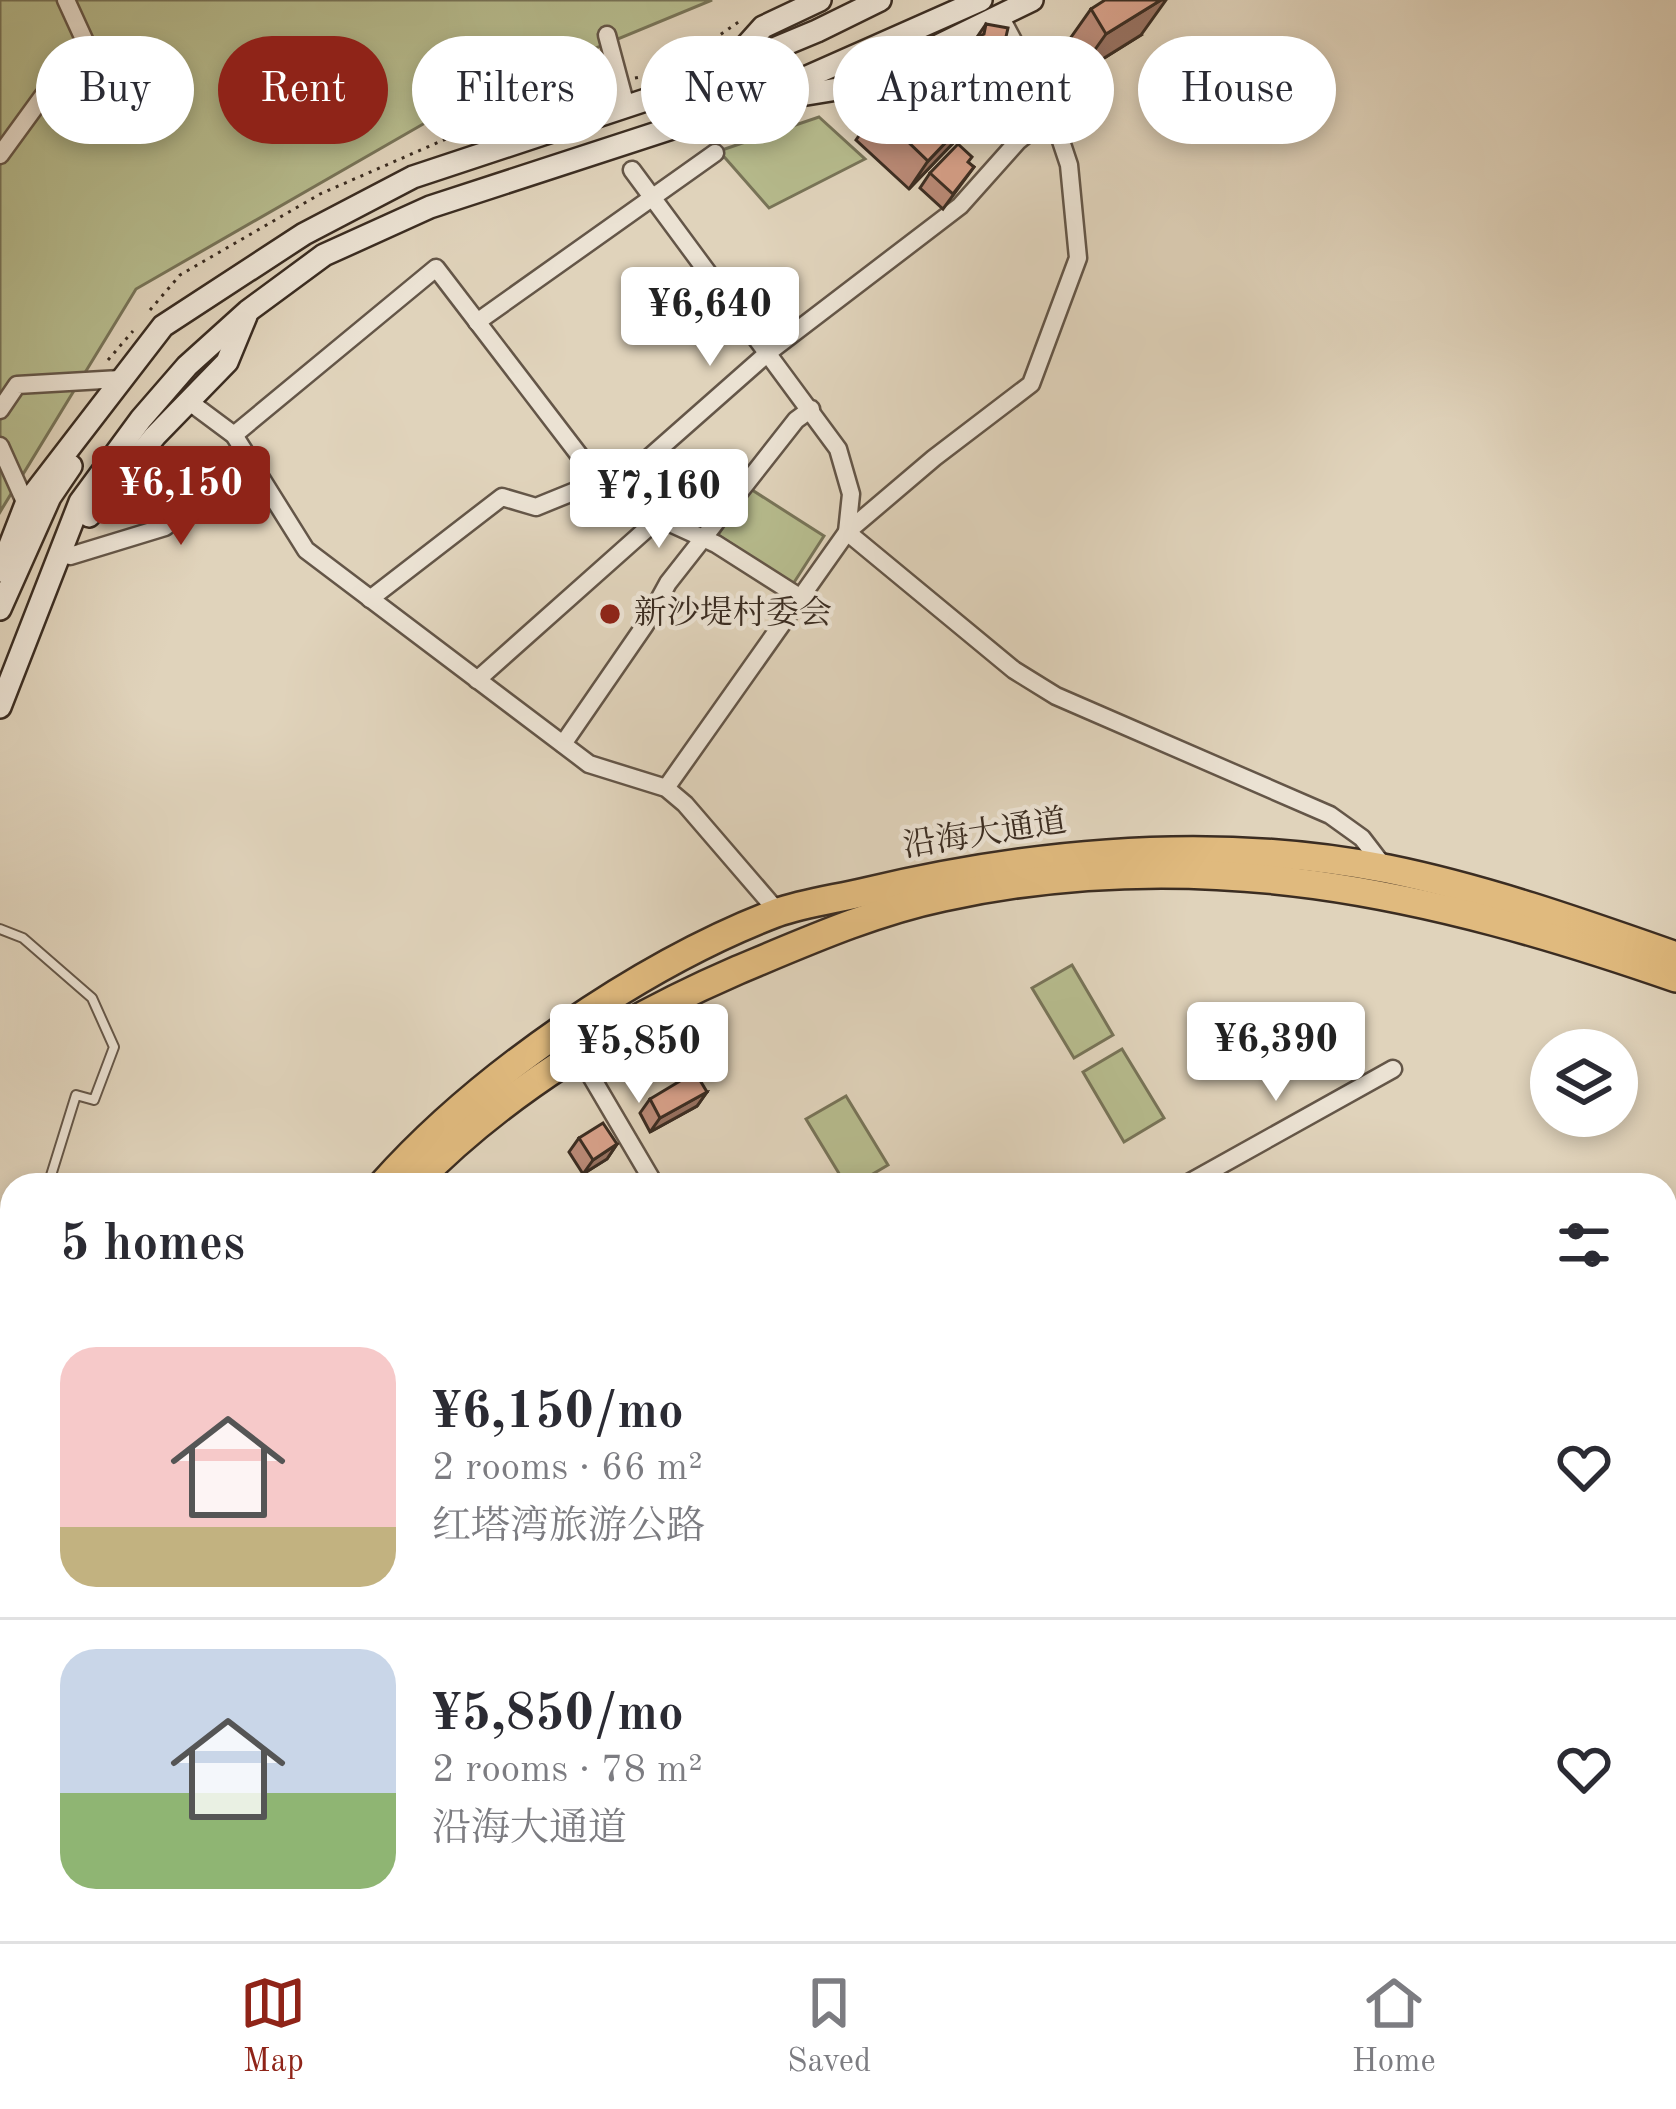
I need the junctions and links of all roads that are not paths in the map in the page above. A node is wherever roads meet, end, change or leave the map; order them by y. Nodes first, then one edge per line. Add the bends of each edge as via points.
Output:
1 (66, 0) edge
2 (820, 0) edge
3 (880, 0) edge
4 (981, 0) edge
5 (1032, 0) edge
6 (1000, 16) junction
7 (607, 35) dead end
8 (755, 36) edge
9 (799, 36) edge
10 (1011, 36) edge
11 (809, 76) edge
12 (809, 94) edge
13 (641, 100) edge
14 (626, 106) junction
15 (641, 138) edge
16 (1015, 144) edge
17 (1063, 144) edge
18 (715, 153) dead end
19 (0, 154) edge
20 (632, 170) dead end
21 (653, 197) junction
22 (248, 311) junction
23 (477, 322) junction
24 (769, 352) junction
25 (120, 379) junction
26 (191, 403) junction
27 (2, 404) edge
28 (100, 407) junction
29 (811, 409) junction
30 (234, 435) junction
31 (0, 446) edge
32 (250, 461) junction
33 (599, 481) junction
34 (26, 504) junction
35 (659, 518) junction
36 (848, 532) junction
37 (702, 538) junction
38 (70, 556) junction
39 (0, 571) edge
40 (801, 598) junction
41 (370, 599) junction
42 (0, 609) edge
43 (27, 633) junction
44 (2, 635) edge
45 (477, 680) junction
46 (0, 707) edge
47 (563, 744) junction
48 (666, 788) junction
49 (1386, 869) junction
50 (886, 900) junction
51 (778, 912) junction
52 (0, 929) edge
53 (1676, 956) edge
54 (1676, 978) edge
55 (570, 1042) junction
56 (1393, 1070) dead end
57 (52, 1173) edge
58 (393, 1173) edge
59 (426, 1173) edge
60 (648, 1173) edge
61 (1209, 1173) edge

1 - 19 street via 88,58 43,96
2 - 8 main road
3 - 9 main road
4 - 11 main road
5 - 6 main road
6 - 10 street
6 - 12 main road via 856,86
7 - 14 street
13 - 14 main road
14 - 25 main road via 413,177 304,234 163,326
15 - 22 main road via 430,207 324,255
16 - 24 street via 961,206
17 - 36 street via 1078,258 1031,384
18 - 21 street
20 - 21 street
21 - 23 street
21 - 24 street
22 - 26 main road via 227,362
22 - 43 main road via 187,366 80,502
23 - 30 street via 436,268
23 - 33 street
24 - 29 street
24 - 33 street via 642,464
25 - 27 street via 17,385
25 - 28 main road
26 - 30 street
26 - 38 main road via 94,506
28 - 34 main road
28 - 42 main road via 97,428 50,497
29 - 36 street via 838,449 850,494
29 - 37 street
30 - 32 street
31 - 34 street
32 - 38 street via 165,527
32 - 41 street via 306,550
33 - 35 street
33 - 41 street via 536,507 502,497
34 - 39 main road
35 - 37 street
35 - 45 street
36 - 40 street
36 - 49 street via 1056,697 1330,815
37 - 40 street
37 - 47 street
38 - 43 main road
40 - 48 street
41 - 45 street
43 - 44 main road
43 - 46 main road
45 - 47 street
47 - 48 street via 589,764
48 - 51 street
49 - 50 highway, 沿海大通道 via 1268,854 1071,857 940,874
49 - 53 highway, 沿海大通道
50 - 51 highway, 沿海大通道
50 - 54 highway, 沿海大通道 via 1066,878 1268,877 1412,899
50 - 55 highway, 沿海大通道
51 - 55 highway, 沿海大通道 via 668,965
52 - 57 lane via 23,938 92,998 114,1047 94,1100 76,1095
55 - 58 highway, 沿海大通道 via 420,1142
55 - 59 highway, 沿海大通道
55 - 60 street
56 - 61 street

